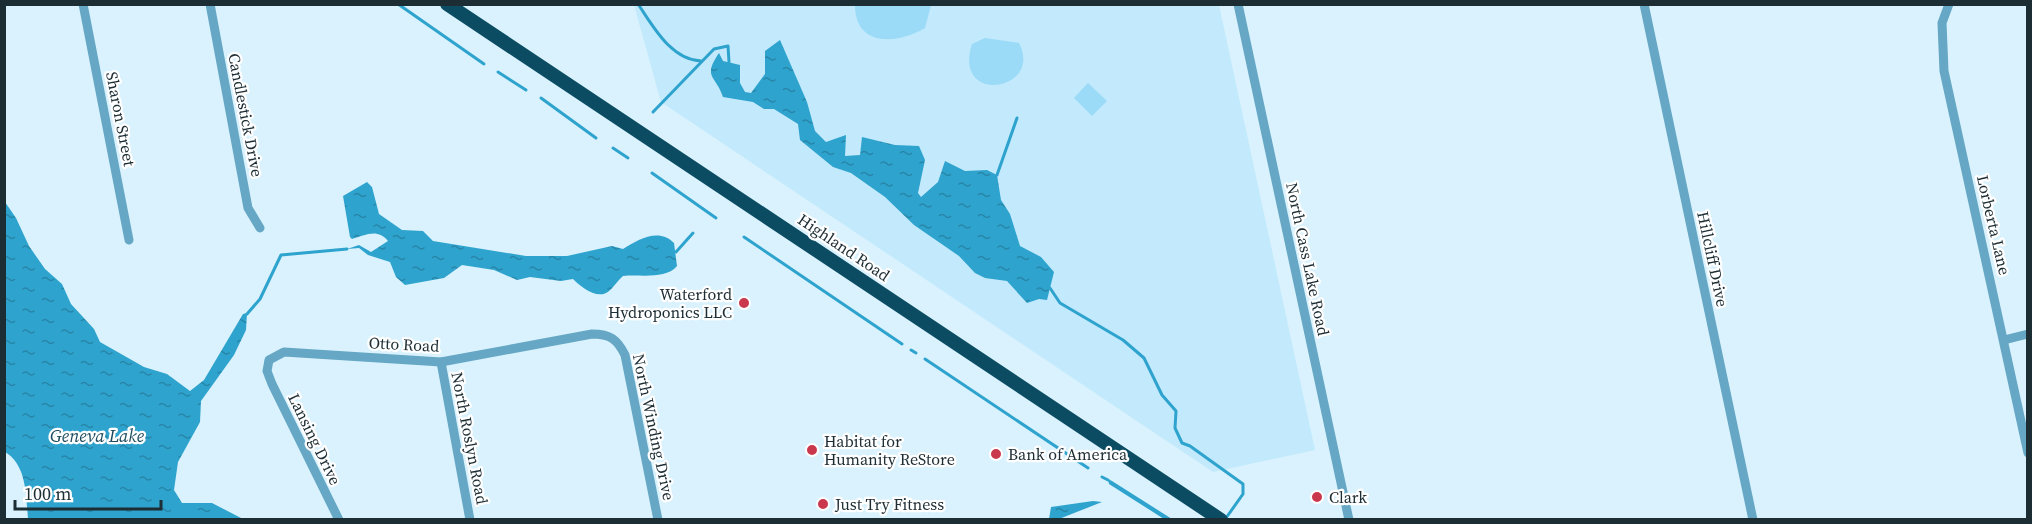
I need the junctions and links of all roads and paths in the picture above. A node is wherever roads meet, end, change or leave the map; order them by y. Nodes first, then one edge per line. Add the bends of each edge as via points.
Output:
1 (83, 4) edge
2 (210, 4) edge
3 (447, 4) edge
4 (1238, 4) edge
5 (1644, 4) edge
6 (1949, 4) edge
7 (260, 228) dead end
8 (129, 240) dead end
9 (2028, 334) edge
10 (2004, 340) junction
11 (618, 341) joint
12 (441, 362) junction
13 (267, 371) joint
14 (2028, 453) edge
15 (1219, 518) edge
16 (339, 519) edge
17 (470, 519) edge
18 (657, 519) edge
19 (1349, 519) edge
20 (1753, 519) edge

1 - 8 street, Sharon Street
2 - 7 street, Candlestick Drive via 248,208
3 - 15 highway, Highland Road
4 - 19 street, North Cass Lake Road
5 - 20 street, Hillcliff Drive
6 - 10 street, Lorberta Lane via 1942,23 1944,71
9 - 10 street
10 - 14 street, Lorberta Lane
11 - 12 street, Otto Road via 605,334 592,334
11 - 18 street, North Winding Drive via 625,355
12 - 13 street, Otto Road via 284,352 269,360
12 - 17 street, North Roslyn Road
13 - 16 street, Lansing Drive

